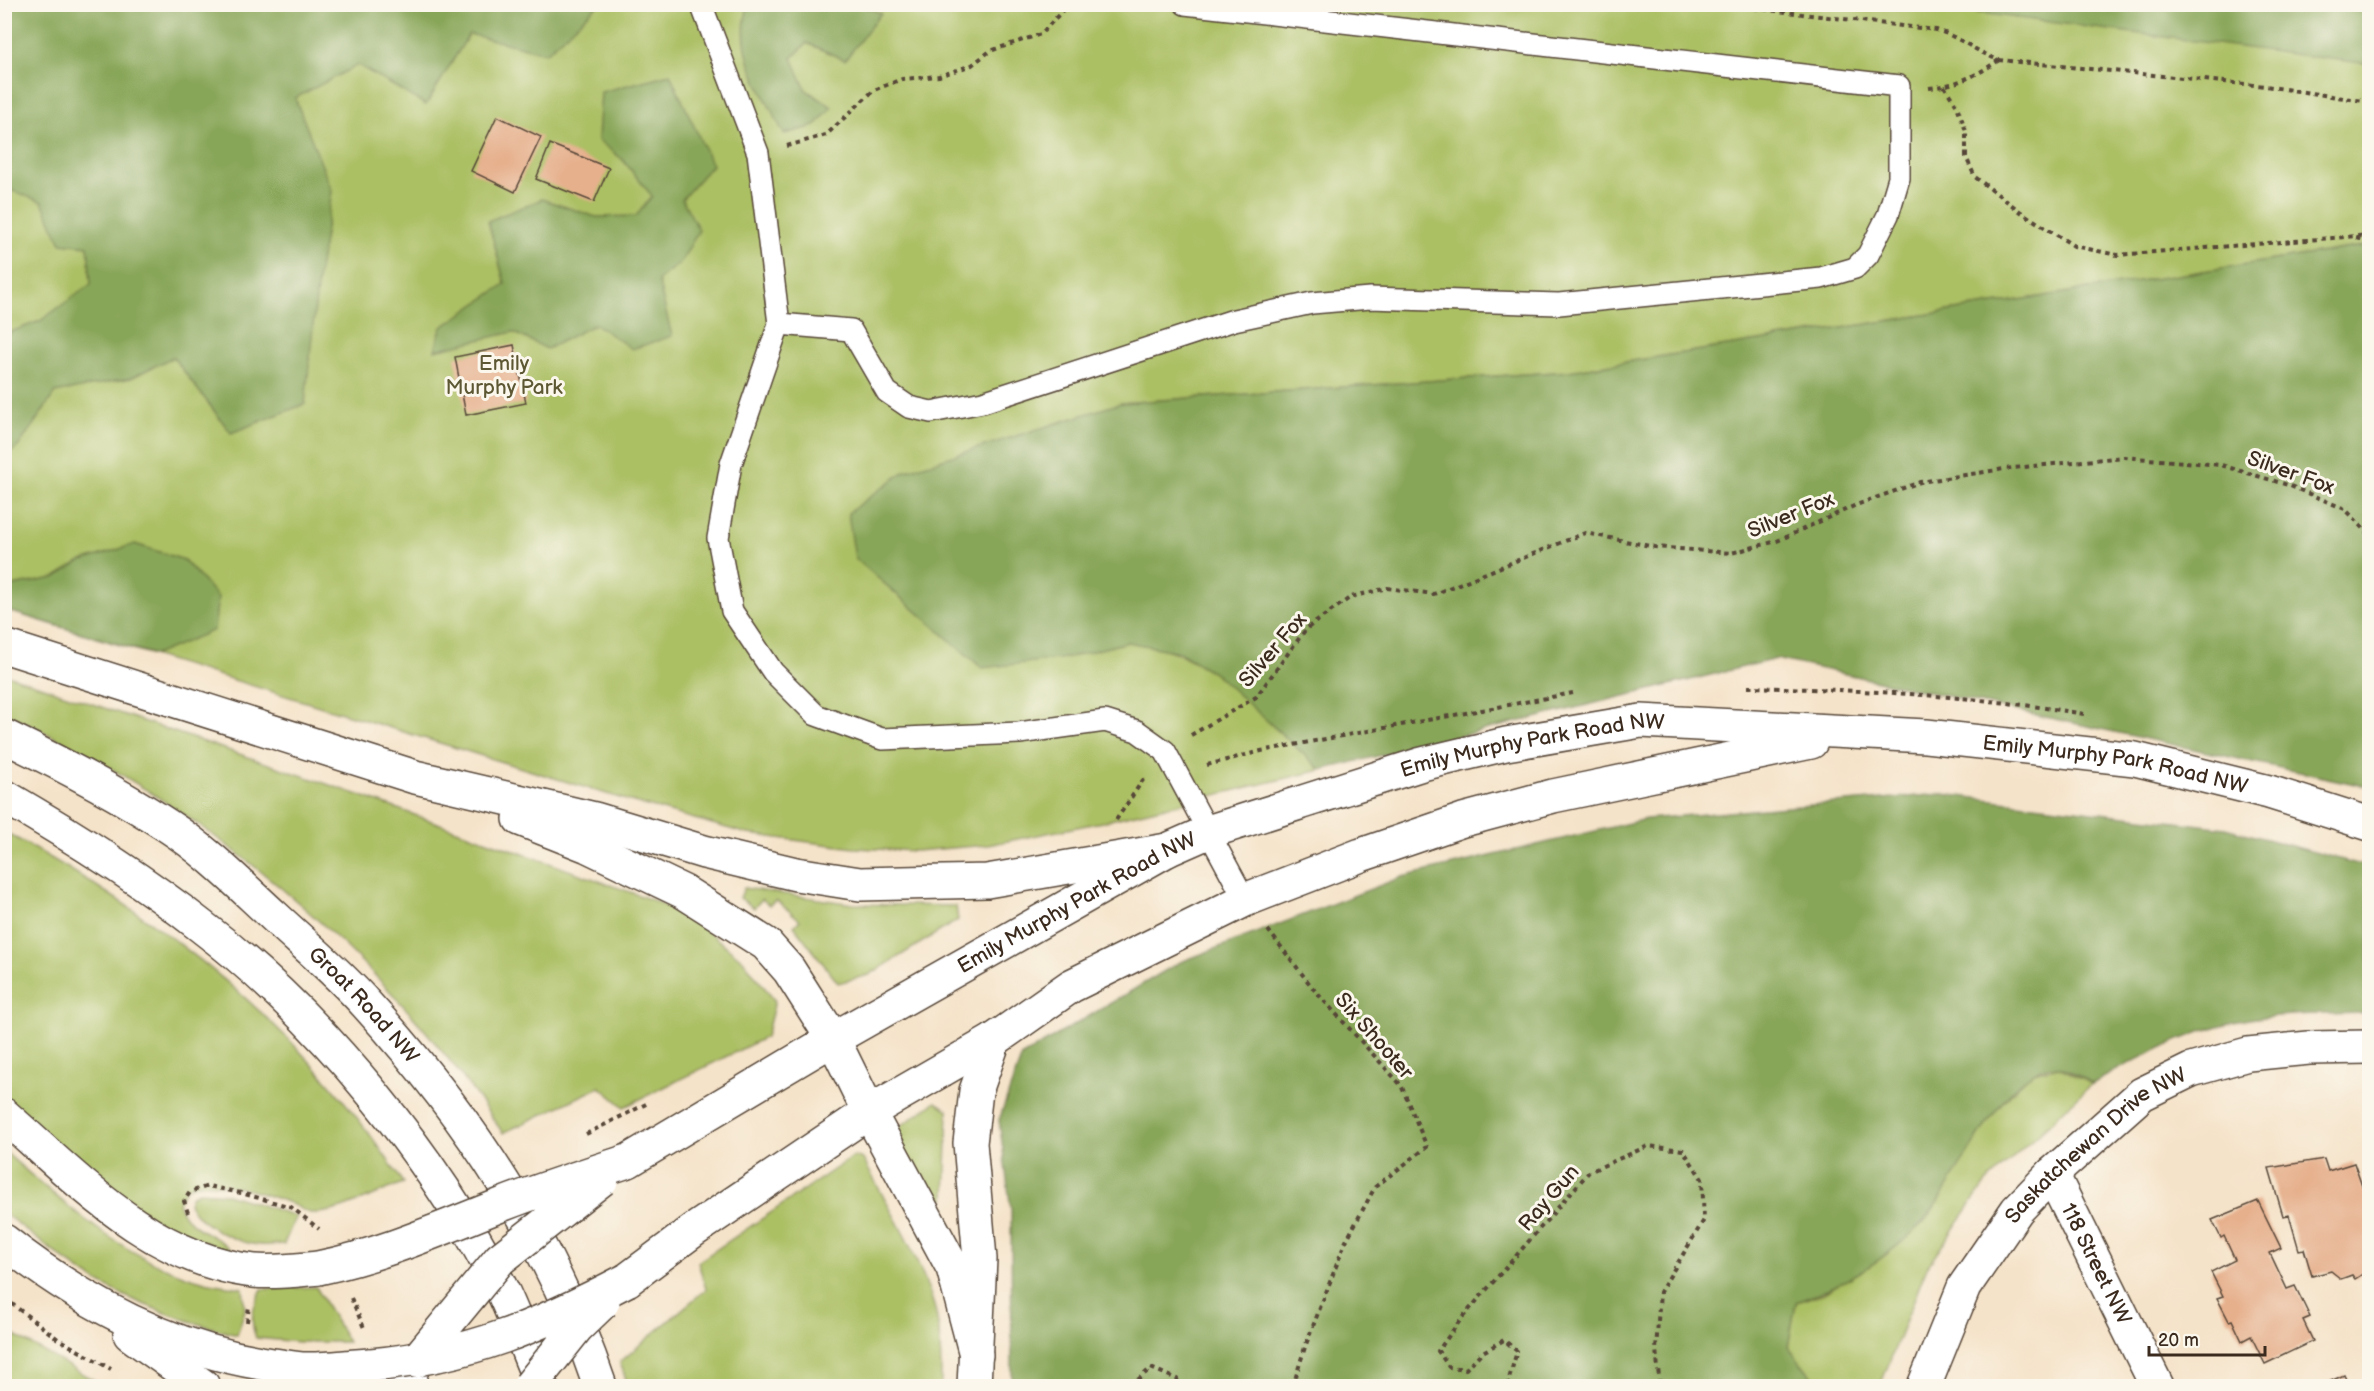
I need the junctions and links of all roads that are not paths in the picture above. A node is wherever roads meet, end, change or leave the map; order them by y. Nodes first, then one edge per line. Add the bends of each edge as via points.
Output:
1 (701, 4) edge
2 (1185, 4) edge
3 (779, 324) junction
4 (4, 646) edge
5 (1854, 734) junction
6 (4, 736) edge
7 (415, 777) junction
8 (4, 796) edge
9 (2370, 824) edge
10 (1208, 832) junction
11 (1167, 850) junction
12 (1245, 900) junction
13 (834, 1040) junction
14 (994, 1040) junction
15 (2370, 1047) edge
16 (868, 1112) junction
17 (4, 1115) edge
18 (639, 1154) junction
19 (2052, 1174) junction
20 (4, 1241) edge
21 (45, 1274) junction
22 (627, 1280) junction
23 (975, 1371) edge
24 (410, 1374) edge
25 (203, 1386) edge
26 (530, 1386) edge
27 (542, 1386) edge
28 (600, 1386) edge
29 (1924, 1386) edge
30 (2157, 1386) edge

1 - 3 lane via 758,153
2 - 3 lane via 1899,86 1899,178 1888,215 1868,255 1855,268 1821,278 1559,304 1370,298 1312,303 1234,320 983,402 931,412 909,407 887,392 851,330
3 - 10 lane via 731,464 718,538 732,611 773,672 816,715 882,739 1019,733 1105,721 1137,730 1165,751
4 - 7 street
5 - 9 street, Emily Murphy Park Road NW via 1926,736 2134,759 2268,792
5 - 10 street, Emily Murphy Park Road NW via 1641,721 1506,744 1422,764
5 - 12 street, Emily Murphy Park Road NW via 1553,796 1463,820
6 - 28 street, Groat Road NW via 169,826 212,859 366,1004 421,1067 494,1168 548,1258
7 - 11 street via 595,819 704,852 860,884 987,881
7 - 13 street via 588,846 723,915 766,944 806,994
8 - 27 street via 134,876 203,927 316,1029 394,1121 447,1194 504,1294
10 - 11 street, Emily Murphy Park Road NW
10 - 12 lane
11 - 13 street, Emily Murphy Park Road NW
12 - 14 street, Emily Murphy Park Road NW via 1071,986
13 - 16 street
13 - 18 street, Emily Murphy Park Road NW
14 - 16 street, Emily Murphy Park Road NW
14 - 23 street via 976,1091 970,1143 980,1259
15 - 19 street, Saskatchewan Drive NW via 2248,1053 2191,1070 2142,1094
16 - 22 street, Emily Murphy Park Road NW
16 - 23 street via 953,1268
17 - 18 street, bridge via 115,1213 148,1233 213,1261 253,1271 318,1268 357,1260
18 - 24 street, Emily Murphy Park Road NW, bridge via 500,1259
19 - 29 street, Saskatchewan Drive NW via 2017,1210 1964,1287
19 - 30 street, 118 Street NW
20 - 21 street, Emily Murphy Park Road NW
21 - 24 street, Emily Murphy Park Road NW, bridge via 121,1317 212,1353 301,1369 370,1365
21 - 25 street
22 - 24 street, Emily Murphy Park Road NW, bridge via 531,1328 456,1353
22 - 26 street, bridge via 578,1327

